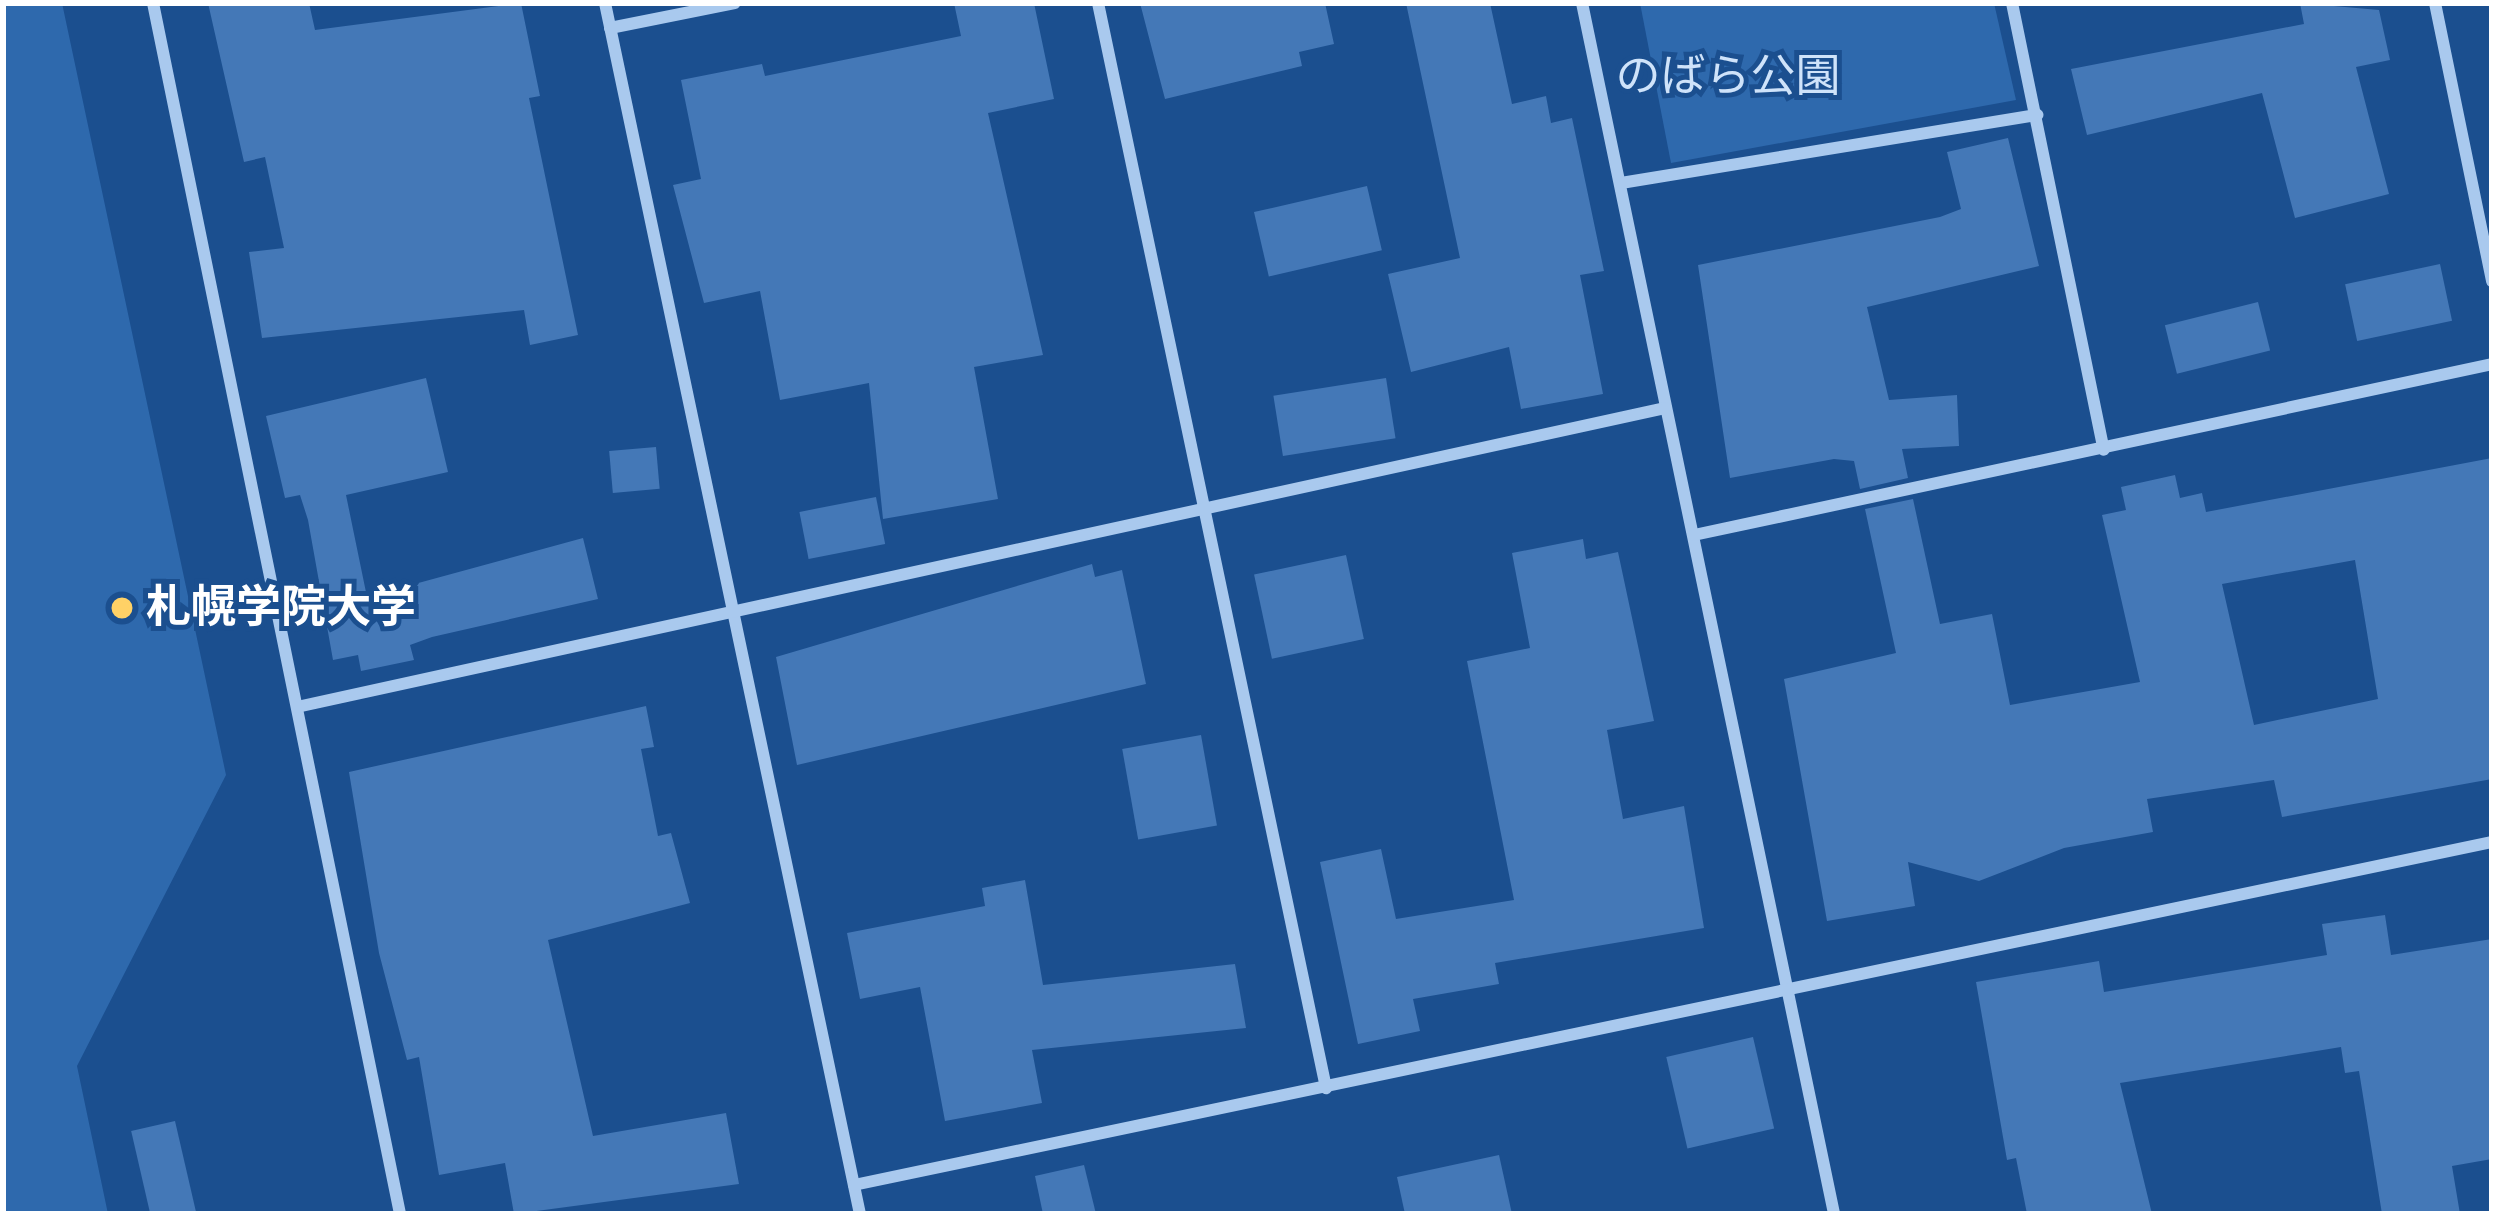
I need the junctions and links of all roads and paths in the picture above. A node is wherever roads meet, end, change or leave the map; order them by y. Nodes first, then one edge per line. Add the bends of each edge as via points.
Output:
1 (154, 3) edge
2 (604, 3) edge
3 (735, 3) edge
4 (1098, 3) edge
5 (1582, 3) edge
6 (2012, 3) edge
7 (2434, 3) edge
8 (610, 28) junction
9 (2037, 115) junction
10 (1621, 183) junction
11 (2492, 280) edge
12 (2492, 364) edge
13 (1666, 407) junction
14 (2104, 450) junction
15 (1202, 508) junction
16 (1694, 535) junction
17 (731, 608) junction
18 (296, 706) junction
19 (2492, 842) edge
20 (1790, 988) junction
21 (1326, 1088) junction
22 (854, 1185) junction
23 (400, 1214) edge
24 (860, 1214) edge
25 (1834, 1214) edge

1 - 18 street
2 - 8 street
3 - 8 street
4 - 15 street
5 - 10 street
6 - 9 street
7 - 11 street
8 - 17 street
9 - 10 street
9 - 14 street
10 - 13 street
12 - 14 street
13 - 15 street
13 - 16 street
14 - 16 street
15 - 17 street
15 - 21 street
16 - 20 street
17 - 18 street
17 - 22 street
18 - 23 street
19 - 20 street
20 - 21 street
20 - 25 street
21 - 22 street
22 - 24 street

